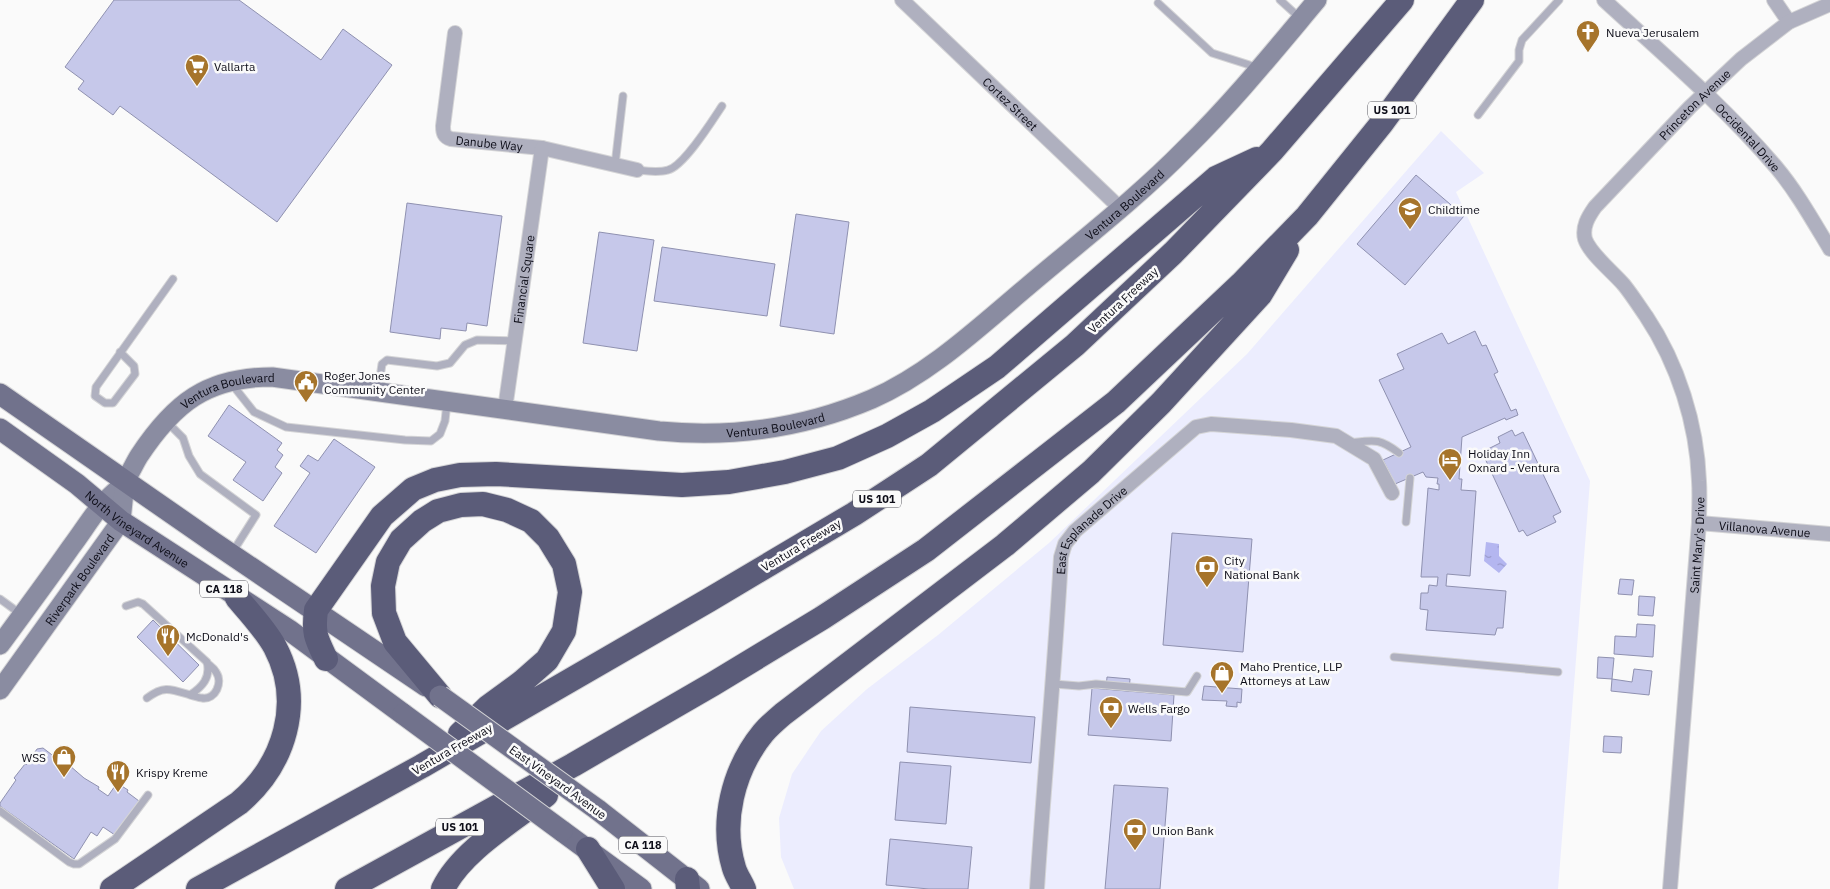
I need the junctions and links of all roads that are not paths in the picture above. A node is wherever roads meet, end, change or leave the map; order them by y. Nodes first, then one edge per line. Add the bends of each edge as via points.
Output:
1 (1280, 0) edge
2 (1317, 0) edge
3 (1402, 0) edge
4 (1472, 0) edge
5 (1559, 0) edge
6 (1604, 0) edge
7 (1774, 0) edge
8 (906, 1) edge
9 (1158, 3) dead end
10 (1830, 4) edge
11 (1301, 19) junction
12 (1789, 22) junction
13 (455, 33) dead end
14 (1259, 68) junction
15 (1706, 92) junction
16 (623, 96) dead end
17 (722, 106) dead end
18 (1478, 115) dead end
19 (542, 148) junction
20 (1272, 152) junction
21 (615, 165) junction
22 (636, 170) joint
23 (1120, 208) junction
24 (1307, 216) junction
25 (1584, 231) joint
26 (1830, 249) edge
27 (173, 279) dead end
28 (515, 341) junction
29 (120, 352) junction
30 (230, 381) junction
31 (378, 391) junction
32 (0, 394) edge
33 (447, 401) junction
34 (505, 409) junction
35 (164, 422) junction
36 (0, 429) edge
37 (1349, 443) junction
38 (1400, 453) dead end
39 (1410, 478) dead end
40 (125, 482) junction
41 (1392, 493) dead end
42 (101, 506) junction
43 (121, 521) junction
44 (1406, 522) dead end
45 (1699, 523) junction
46 (1830, 534) edge
47 (232, 554) junction
48 (237, 598) junction
49 (0, 599) edge
50 (126, 606) dead end
51 (316, 610) junction
52 (22, 615) junction
53 (0, 645) edge
54 (1394, 657) dead end
55 (326, 659) junction
56 (206, 662) junction
57 (1558, 672) dead end
58 (1197, 676) dead end
59 (1054, 684) junction
60 (0, 690) edge
61 (190, 695) junction
62 (440, 696) junction
63 (147, 698) dead end
64 (438, 757) junction
65 (573, 765) junction
66 (148, 795) dead end
67 (0, 811) edge
68 (588, 849) junction
69 (691, 886) edge
70 (112, 889) edge
71 (198, 889) edge
72 (347, 889) edge
73 (443, 889) edge
74 (613, 889) edge
75 (642, 889) edge
76 (744, 889) edge
77 (1037, 889) edge
78 (1670, 889) edge

1 - 11 lane
2 - 11 street, Ventura Boulevard
3 - 20 highway, Ventura Freeway / US 101
4 - 24 highway, US 101 via 1382,123
5 - 18 lane via 1522,40 1519,61
6 - 15 street, Occidental Drive
7 - 12 street
8 - 23 street, Cortez Street
9 - 14 lane via 1212,53
10 - 12 street, Princeton Avenue
11 - 14 street, Ventura Boulevard
12 - 15 street, Princeton Avenue via 1741,59
13 - 19 street, Danube Way via 444,135 451,139
14 - 23 street, Ventura Boulevard via 1191,144
15 - 25 street, Princeton Avenue via 1595,207
15 - 26 street, Occidental Drive via 1777,168
16 - 21 lane
17 - 22 lane via 676,167 667,171
19 - 21 street, Danube Way
19 - 28 street, Financial Square
20 - 51 highway via 1216,178 997,367 932,412 887,436 838,458 729,482 682,485 496,474 435,480 413,489 382,516
20 - 64 highway, Ventura Freeway / US 101 via 1173,253 1075,345 929,465 854,514
21 - 22 street, Danube Way
23 - 34 street, Ventura Boulevard via 934,363 895,388 833,414 752,432 710,434 658,431
24 - 65 highway, US 101 via 1241,284 1116,402 926,550 822,618
24 - 76 highway via 1260,294 1161,403 1091,472 1005,545 783,714 764,732 752,748 735,786 728,825 734,869
25 - 45 street, Saint Mary's Drive via 1588,246 1647,318 1680,384 1695,447
27 - 29 lane
28 - 31 lane via 477,340 465,345 450,363 437,366 387,360 382,364
28 - 34 street, Financial Square
29 - 29 lane via 96,387 95,396 105,403 113,403 135,374 134,366
30 - 31 street, Ventura Boulevard via 272,377
30 - 33 lane via 254,412 286,427 405,440 431,441 440,434
30 - 35 street, Ventura Boulevard via 190,398
31 - 33 street, Ventura Boulevard
32 - 40 main road, CA 118
33 - 34 street, Ventura Boulevard
35 - 40 street, Ventura Boulevard via 138,456
35 - 47 lane via 183,438 200,474 256,516
36 - 42 main road, North Vineyard Avenue / CA 118 via 77,484
37 - 38 lane via 1384,442
37 - 41 street, East Esplanade Drive via 1374,459
37 - 59 street, East Esplanade Drive via 1336,436 1291,430 1211,424 1196,427 1075,531 1065,544
39 - 44 lane
40 - 42 street, Riverpark Boulevard
40 - 43 street, Riverpark Boulevard
40 - 47 main road, CA 118
42 - 43 main road, North Vineyard Avenue / CA 118
42 - 52 street, Riverpark Boulevard
43 - 48 main road, North Vineyard Avenue / CA 118
43 - 60 street, Riverpark Boulevard
45 - 46 street, Villanova Avenue
45 - 78 street, Saint Mary's Drive
47 - 51 main road, CA 118
48 - 55 main road, North Vineyard Avenue / CA 118 via 289,630
48 - 70 highway via 275,647 284,671 288,717 275,760 265,777 239,803
49 - 52 lane
50 - 56 lane via 138,602 143,604
51 - 55 highway via 315,637
51 - 62 main road, East Vineyard Avenue / CA 118
52 - 53 street, Riverpark Boulevard
54 - 57 lane
55 - 68 main road, CA 118, bridge
56 - 61 lane via 207,678 200,689
56 - 61 lane via 217,672 218,689 208,698
58 - 59 lane via 1187,692 1096,684
59 - 77 street, East Esplanade Drive
61 - 63 lane via 159,689
62 - 64 highway via 394,642 384,613 383,586 388,562 401,540 438,511 483,504 507,510 531,521 548,538 564,564 570,592 564,631 547,660 488,707
62 - 69 main road, East Vineyard Avenue / CA 118, bridge via 598,810
64 - 71 highway, Ventura Freeway / US 101
65 - 72 highway, US 101
65 - 73 highway via 552,791 461,862
66 - 67 lane via 115,839 79,864 69,862
68 - 74 highway
68 - 75 main road

